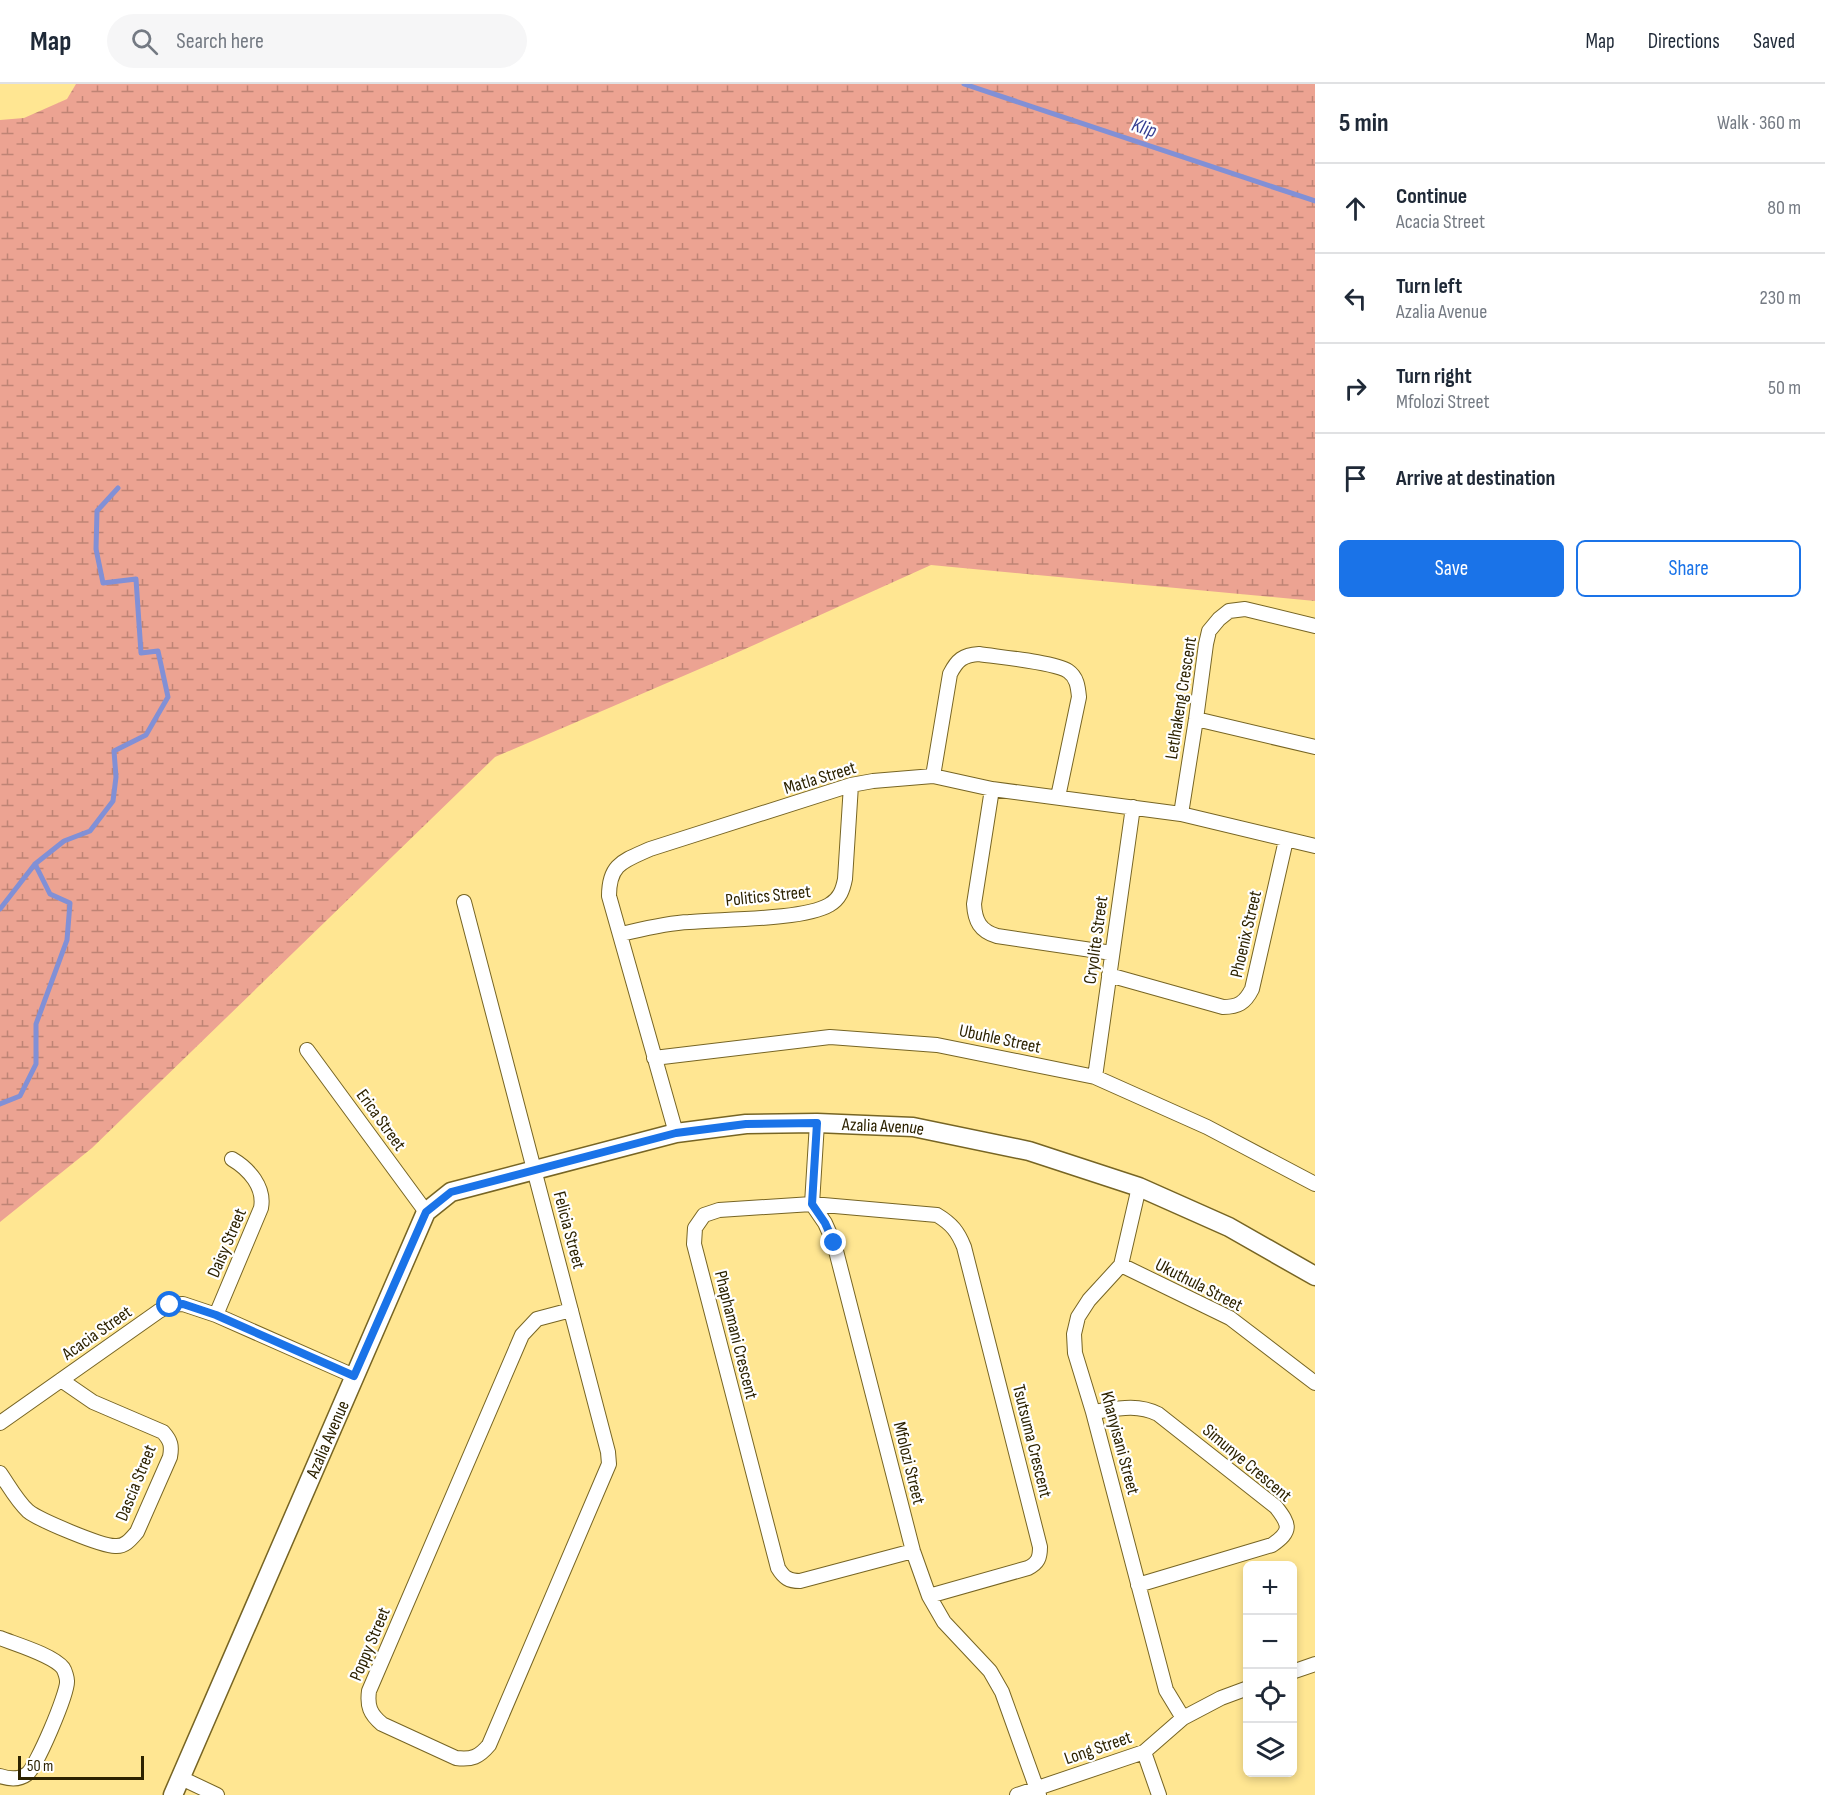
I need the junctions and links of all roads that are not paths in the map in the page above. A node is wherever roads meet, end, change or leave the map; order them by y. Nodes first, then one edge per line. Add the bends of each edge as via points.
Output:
1 (1315, 626) edge
2 (1196, 719) junction
3 (1315, 747) edge
4 (933, 776) junction
5 (851, 785) junction
6 (992, 789) junction
7 (1058, 797) junction
8 (1133, 807) junction
9 (1181, 814) junction
10 (1286, 840) junction
11 (1315, 846) edge
12 (464, 902) dead end
13 (621, 934) junction
14 (1113, 953) junction
15 (1109, 975) junction
16 (307, 1050) dead end
17 (654, 1058) junction
18 (1095, 1077) junction
19 (817, 1123) junction
20 (676, 1133) junction
21 (232, 1159) dead end
22 (535, 1169) junction
23 (1315, 1184) edge
24 (1139, 1187) junction
25 (812, 1204) junction
26 (426, 1212) junction
27 (950, 1222) joint
28 (1121, 1265) junction
29 (1315, 1276) edge
30 (571, 1310) junction
31 (216, 1315) junction
32 (354, 1376) junction
33 (61, 1380) junction
34 (1315, 1383) edge
35 (1093, 1412) junction
36 (0, 1423) edge
37 (609, 1464) joint
38 (0, 1473) edge
39 (913, 1551) junction
40 (1138, 1585) junction
41 (929, 1596) junction
42 (0, 1638) edge
43 (1315, 1664) edge
44 (1297, 1671) edge
45 (1243, 1690) edge
46 (1183, 1718) junction
47 (1144, 1752) junction
48 (0, 1776) edge
49 (177, 1787) edge
50 (1038, 1791) edge
51 (217, 1795) edge
52 (1017, 1795) edge
53 (1159, 1795) edge

1 - 2 street, Letlhakeng Crescent via 1245,609 1229,611 1209,631
2 - 3 street
2 - 9 street, Letlhakeng Crescent
4 - 5 street, Matla Street
4 - 6 street, Matla Street
4 - 7 street via 950,674 956,663 966,655 979,654 1058,667 1070,672 1078,683 1079,696
5 - 13 street, Matla Street via 626,860 615,868 609,880 609,896
5 - 13 street, Politics Street via 845,879 842,893 831,905 816,911 686,922
6 - 7 street, Matla Street
6 - 14 street via 974,904 980,926 997,936
7 - 8 street, Matla Street
8 - 9 street, Matla Street
8 - 14 street, Cryolite Street
9 - 10 street, Matla Street
10 - 11 street, Matla Street
10 - 15 street, Phoenix Street via 1252,989 1246,1000 1235,1007 1223,1007
12 - 22 street, Felicia Street
13 - 17 street, Matla Street
14 - 15 street, Cryolite Street
15 - 18 street, Cryolite Street
16 - 26 street, Erica Street
17 - 18 street, Ubuhle Street via 830,1037 859,1038 937,1045
17 - 20 street, Matla Street
18 - 23 street, Ubuhle Street via 1207,1127
19 - 20 street, Azalia Avenue via 746,1124
19 - 24 street, Azalia Avenue via 913,1127 1029,1151
19 - 25 street
20 - 22 street, Azalia Avenue
21 - 31 street, Daisy Street via 252,1177 263,1200
22 - 26 street, Azalia Avenue via 451,1192
22 - 30 street, Felicia Street
24 - 28 street, Khanyisani Street
24 - 29 street, Azalia Avenue via 1229,1227
25 - 27 street, Phaphamani Crescent via 937,1215
25 - 39 street, Mfolozi Street via 834,1243
25 - 39 street, Phaphamani Crescent via 719,1209 704,1215 695,1228 694,1244 778,1568 791,1581 800,1581
26 - 32 street, Azalia Avenue
27 - 41 street, Tsutsuma Crescent via 964,1247 1038,1535 1040,1556 1028,1568
28 - 34 street, Ukuthula Street via 1230,1318
28 - 35 street, Khanyisani Street via 1089,1300 1078,1317 1074,1334
30 - 37 street, Felicia Street
30 - 37 street, Poppy Street via 537,1319 522,1335 369,1691 367,1703 372,1716 456,1758 469,1760 481,1755 489,1745
31 - 32 street, Acacia Street
31 - 33 street, Acacia Street via 183,1304 170,1305
32 - 49 street, Azalia Avenue
33 - 36 street, Acacia Street
33 - 38 street, Dascia Street via 93,1402 169,1438 170,1457 137,1532 129,1542 117,1547 41,1518 25,1507
35 - 40 street, Khanyisani Street
35 - 40 street, Simunye Crescent via 1141,1407 1158,1414 1276,1507 1287,1521 1284,1537 1272,1545
39 - 41 street, Mfolozi Street
40 - 46 street, Khanyisani Street via 1166,1690
41 - 50 street, Mfolozi Street via 944,1622 990,1671 1002,1692
42 - 48 street via 52,1659 63,1667 68,1680 35,1764 27,1774 15,1779
43 - 44 street
45 - 46 street, Long Street
46 - 47 street, Long Street
47 - 50 street, Long Street
47 - 53 street
49 - 51 street
50 - 52 street, Long Street

